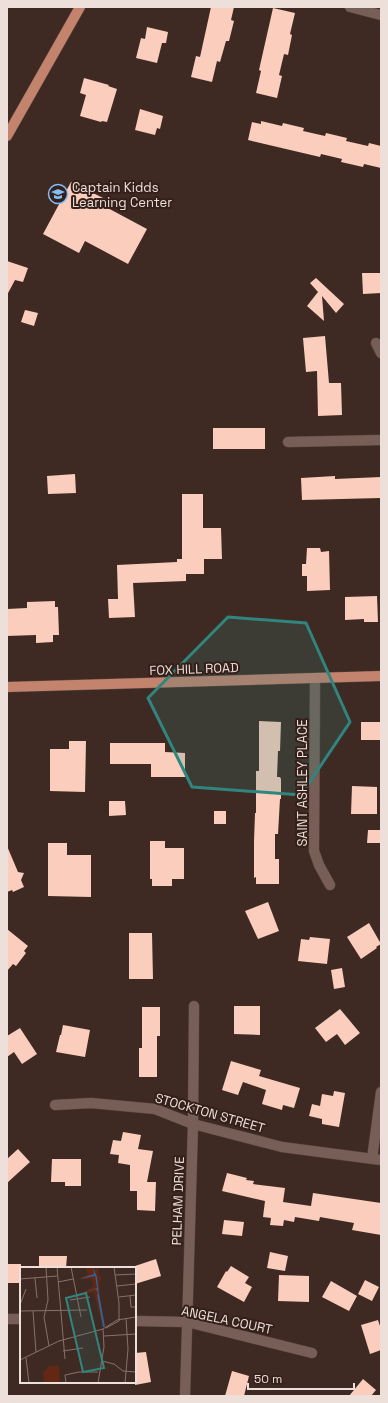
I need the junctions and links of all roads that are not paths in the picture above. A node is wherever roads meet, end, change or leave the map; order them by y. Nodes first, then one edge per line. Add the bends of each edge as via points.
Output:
1 (80, 7) edge
2 (350, 7) edge
3 (381, 15) edge
4 (9, 129) edge
5 (381, 440) edge
6 (288, 442) dead end
7 (381, 676) edge
8 (316, 679) junction
9 (7, 687) edge
10 (330, 885) dead end
11 (194, 1006) dead end
12 (381, 1092) edge
13 (56, 1105) dead end
14 (193, 1124) junction
15 (376, 1159) edge
16 (7, 1319) edge
17 (20, 1319) edge
18 (136, 1321) edge
19 (187, 1322) junction
20 (312, 1353) dead end
21 (186, 1396) edge

1 - 4 main road
2 - 3 street
5 - 6 street
7 - 8 main road, FOX HILL ROAD
8 - 9 main road, FOX HILL ROAD
8 - 10 street, SAINT ASHLEY PLACE via 314,850
11 - 14 street, PELHAM DRIVE
12 - 15 street
13 - 14 street, STOCKTON STREET via 90,1103 155,1109
14 - 15 street, STOCKTON STREET via 282,1147
14 - 19 street, PELHAM DRIVE
16 - 17 street
18 - 19 street, ANGELA COURT
19 - 20 street, ANGELA COURT
19 - 21 street, PELHAM DRIVE

